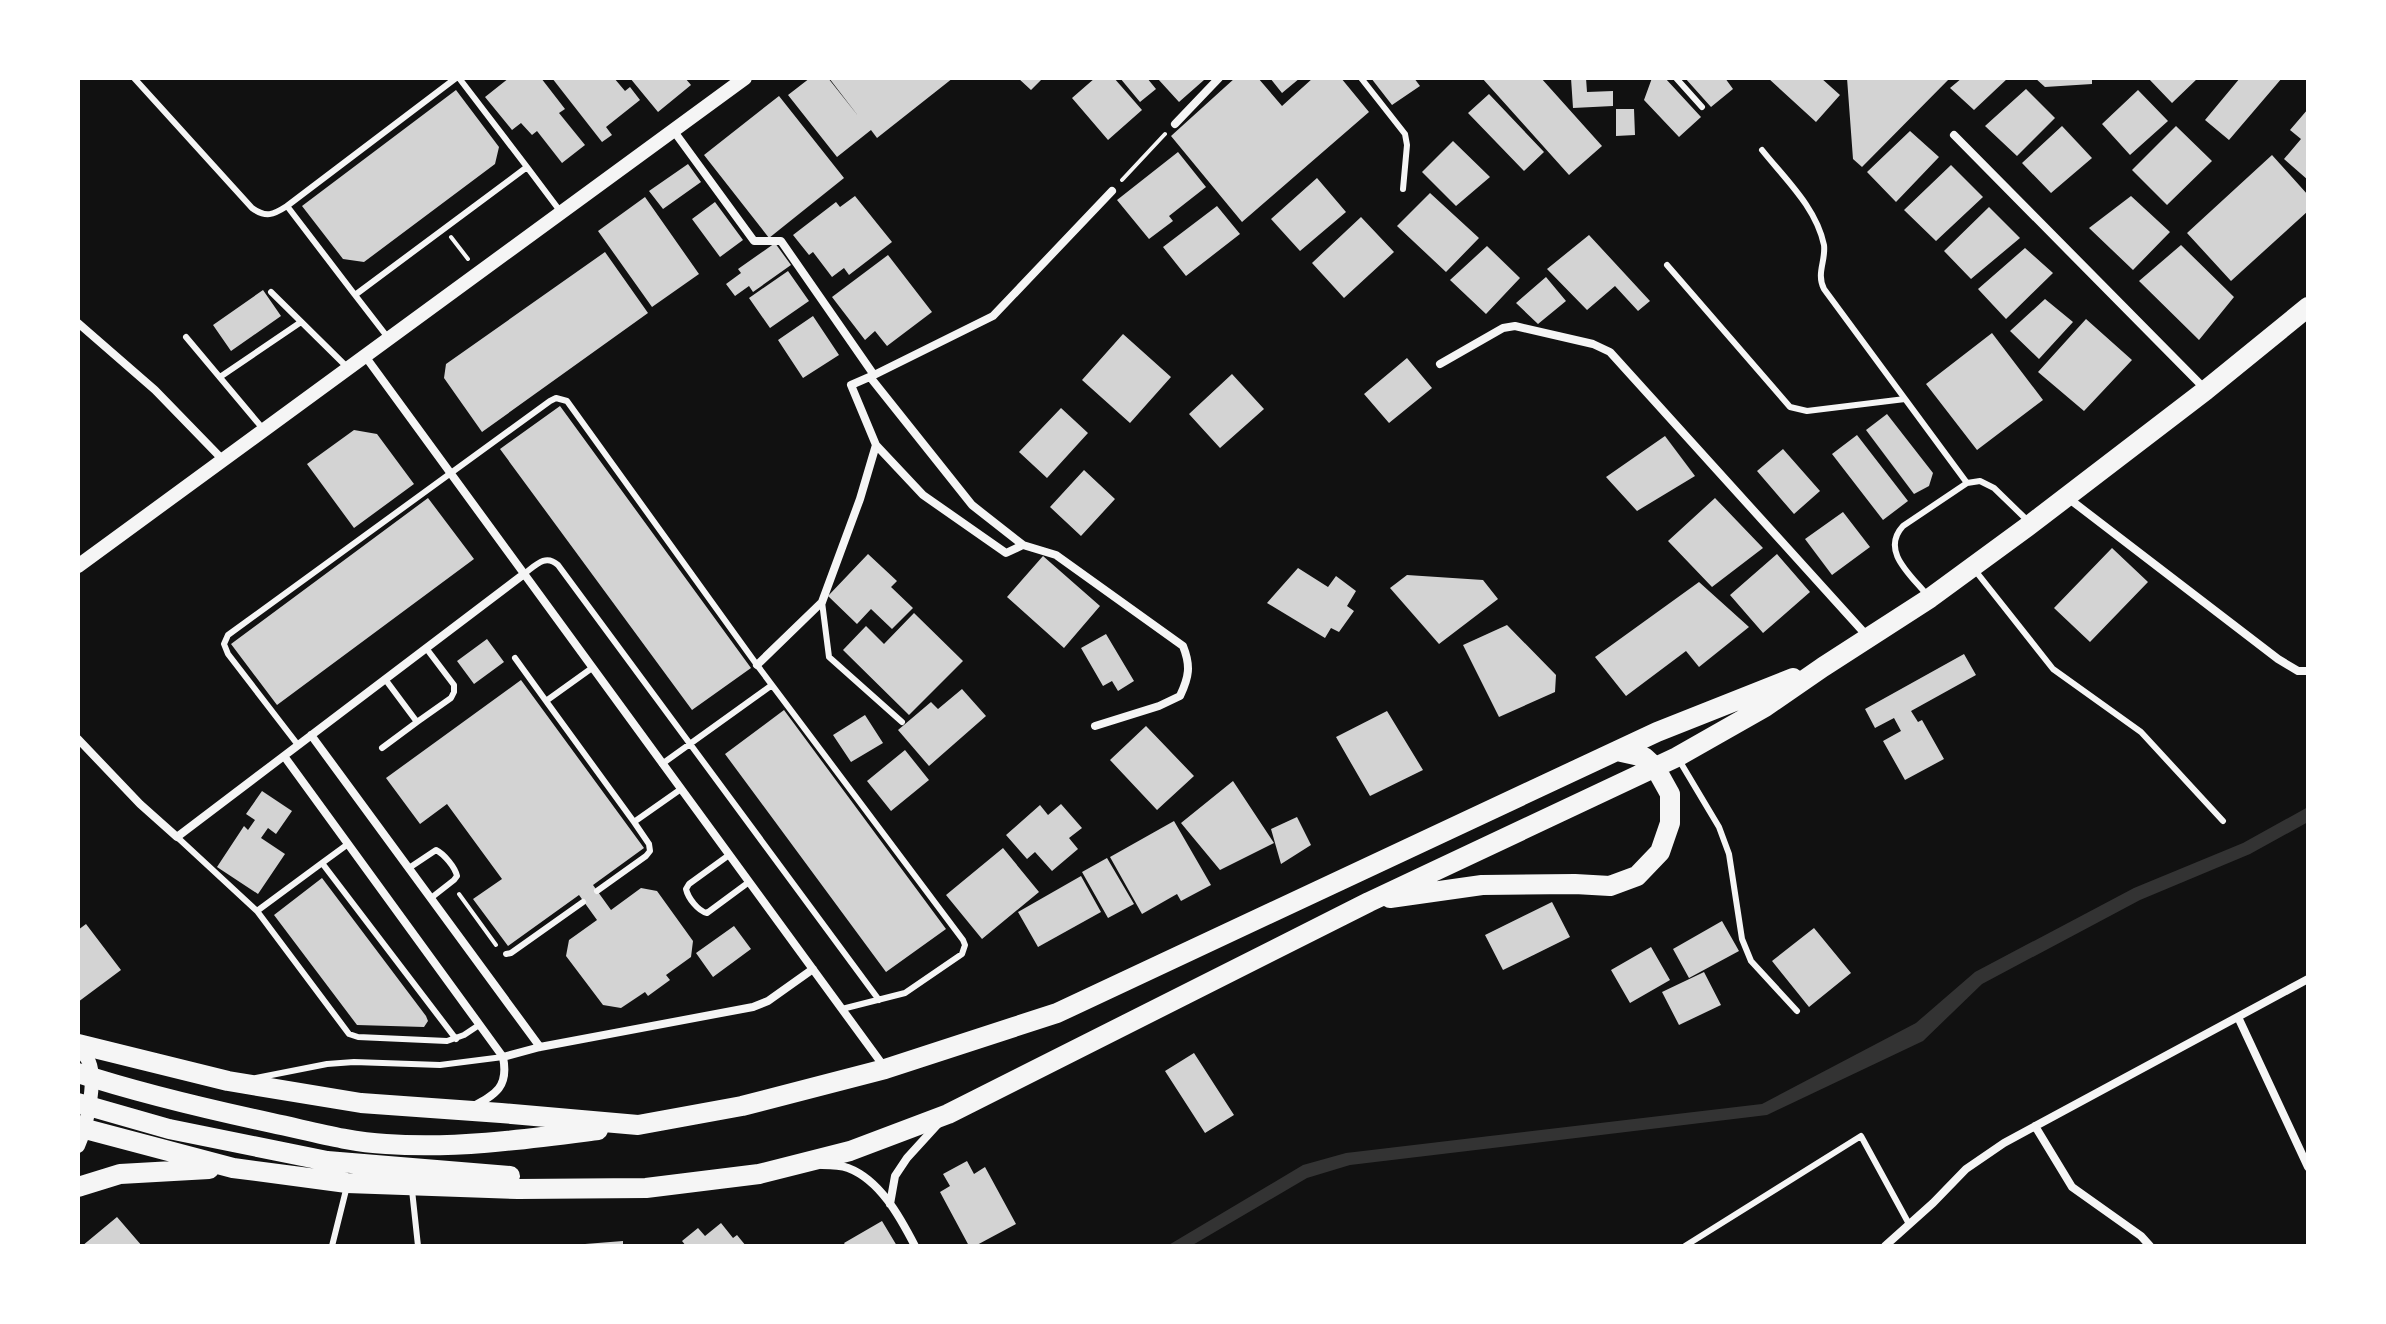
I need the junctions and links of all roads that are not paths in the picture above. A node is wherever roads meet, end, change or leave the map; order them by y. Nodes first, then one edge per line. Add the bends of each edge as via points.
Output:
1 (134, 78) edge
2 (457, 78) edge
3 (745, 78) edge
4 (1219, 78) edge
5 (1361, 78) edge
6 (1676, 78) edge
7 (1702, 107) dead end
8 (1175, 124) road end
9 (673, 130) junction
10 (1954, 135) dead end
11 (1762, 150) dead end
12 (527, 167) junction
13 (1403, 189) dead end
14 (1112, 191) road end
15 (287, 206) junction
16 (561, 213) junction
17 (1667, 265) dead end
18 (271, 292) dead end
19 (355, 295) junction
20 (2308, 307) edge
21 (301, 322) junction
22 (78, 323) edge
23 (186, 337) dead end
24 (389, 339) junction
25 (365, 356) junction
26 (1440, 364) dead end
27 (348, 369) junction
28 (872, 376) junction
29 (220, 377) junction
30 (2206, 390) junction
31 (1905, 399) junction
32 (264, 430) junction
33 (876, 445) junction
34 (223, 460) junction
35 (450, 473) junction
36 (1967, 483) junction
37 (2068, 497) junction
38 (2031, 524) junction
39 (1023, 545) junction
40 (78, 566) edge
41 (1973, 567) junction
42 (524, 574) junction
43 (1930, 598) junction
44 (822, 602) junction
45 (1869, 637) junction
46 (426, 648) junction
47 (515, 658) dead end
48 (757, 665) junction
49 (1823, 667) junction
50 (592, 668) junction
51 (2308, 671) edge
52 (385, 679) junction
53 (772, 685) junction
54 (546, 701) junction
55 (417, 722) junction
56 (902, 722) dead end
57 (1095, 726) dead end
58 (311, 735) junction
59 (78, 739) edge
60 (690, 744) junction
61 (298, 745) junction
62 (382, 748) dead end
63 (1617, 751) junction
64 (284, 756) junction
65 (1677, 757) junction
66 (662, 764) junction
67 (1655, 767) junction
68 (681, 789) junction
69 (2223, 821) dead end
70 (634, 822) junction
71 (177, 837) junction
72 (348, 844) junction
73 (729, 855) junction
74 (322, 863) junction
75 (409, 868) junction
76 (749, 882) junction
77 (597, 891) dead end
78 (431, 898) junction
79 (583, 902) dead end
80 (1369, 902) junction
81 (257, 911) junction
82 (506, 954) road end
83 (813, 969) junction
84 (2308, 979) edge
85 (879, 1000) junction
86 (842, 1009) junction
87 (1797, 1011) dead end
88 (2238, 1017) junction
89 (479, 1025) junction
90 (456, 1039) junction
91 (78, 1046) edge
92 (540, 1047) junction
93 (503, 1057) junction
94 (885, 1069) junction
95 (78, 1073) edge
96 (237, 1082) junction
97 (78, 1103) edge
98 (464, 1111) junction
99 (948, 1114) junction
100 (638, 1125) junction
101 (2035, 1126) junction
102 (80, 1134) edge
103 (804, 1163) junction
104 (2308, 1167) edge
105 (233, 1168) junction
106 (347, 1183) junction
107 (412, 1185) junction
108 (78, 1187) edge
109 (646, 1188) junction
110 (890, 1204) junction
111 (1909, 1224) junction
112 (332, 1246) edge
113 (418, 1246) edge
114 (915, 1246) edge
115 (1685, 1246) edge
116 (1885, 1246) edge
117 (2150, 1246) edge

1 - 15 lane via 252,208 270,216
2 - 12 lane
2 - 15 lane
3 - 9 street
4 - 8 street
5 - 13 lane via 1405,134
6 - 7 lane
9 - 16 street
9 - 28 street via 754,241 781,241
10 - 30 street
11 - 31 lane via 1812,212 1824,247 1819,275 1824,289
12 - 16 lane
12 - 19 lane
14 - 28 street via 993,316
15 - 19 lane
16 - 24 street
17 - 31 lane via 1790,407 1801,412
18 - 21 lane
19 - 24 lane
20 - 30 main road
21 - 27 lane
21 - 29 lane
22 - 34 street via 155,390
23 - 29 lane
24 - 25 street
25 - 27 street
25 - 35 street
26 - 45 street via 1515,326 1610,352
27 - 32 street
28 - 33 street via 851,385
28 - 39 street via 972,505
29 - 32 lane
30 - 37 main road
31 - 36 lane
32 - 34 street
33 - 39 street via 923,495 1006,553
33 - 44 street
34 - 40 street
35 - 42 street
35 - 48 lane via 550,401 567,401
35 - 61 lane via 225,639 228,654
36 - 38 lane via 1988,483
36 - 43 lane via 1903,526 1894,541 1898,559
37 - 38 main road
37 - 51 street via 2278,659
38 - 41 main road
39 - 57 street via 1069,564 1183,646 1189,661 1180,696
41 - 43 main road
41 - 69 lane via 2053,669 2141,732
42 - 46 street
42 - 50 street
42 - 60 lane via 544,559 558,565
43 - 45 main road
44 - 48 street
44 - 56 lane via 829,657
45 - 49 main road
46 - 52 street
46 - 55 lane via 454,689 451,698
47 - 54 lane
48 - 53 lane
49 - 63 main road
49 - 65 main road
50 - 54 lane
50 - 66 street
52 - 55 lane
52 - 58 street
53 - 60 lane
53 - 85 lane via 963,940 958,957 905,993
54 - 70 lane
55 - 62 lane
58 - 61 street
58 - 75 street
59 - 71 street
60 - 66 lane
60 - 85 lane
61 - 64 street
63 - 67 main road via 1644,757
63 - 94 main road via 1057,1013
64 - 71 street
64 - 72 street
65 - 67 main road
65 - 87 lane via 1729,854 1742,939 1751,961
66 - 68 street
67 - 80 main road
67 - 80 main road via 1670,794 1670,823 1660,852 1637,876 1610,886 1482,885
68 - 70 lane
68 - 73 street
70 - 77 lane via 650,851
71 - 81 lane
72 - 74 lane
72 - 89 street
73 - 76 street
73 - 76 lane via 689,884 687,894 707,913
74 - 81 lane
74 - 90 lane
75 - 78 street
75 - 78 lane via 439,850 457,874
76 - 83 street
78 - 92 street
79 - 82 lane
80 - 99 main road
81 - 90 lane via 349,1034
83 - 86 street
83 - 92 street via 753,1007
84 - 88 street
85 - 86 lane
86 - 94 street
88 - 101 street
88 - 104 street
89 - 90 lane
89 - 93 street
91 - 96 main road
91 - 102 street via 92,1072
92 - 93 street
93 - 96 lane via 440,1065 327,1064
93 - 98 street via 500,1088
94 - 100 main road via 742,1106
95 - 100 main road via 176,1102 349,1140 417,1145 509,1141
96 - 98 main road via 361,1103
97 - 109 main road via 169,1129 327,1161
98 - 100 main road
99 - 103 main road
99 - 110 street via 895,1176
101 - 111 street via 1966,1169
101 - 117 street via 2072,1187
102 - 105 main road
103 - 109 main road
103 - 110 street via 845,1166 861,1174
105 - 106 main road
105 - 108 main road via 120,1174
106 - 107 main road
106 - 112 lane
107 - 109 main road
107 - 113 lane
110 - 114 street
111 - 115 lane via 1861,1136
111 - 116 street

